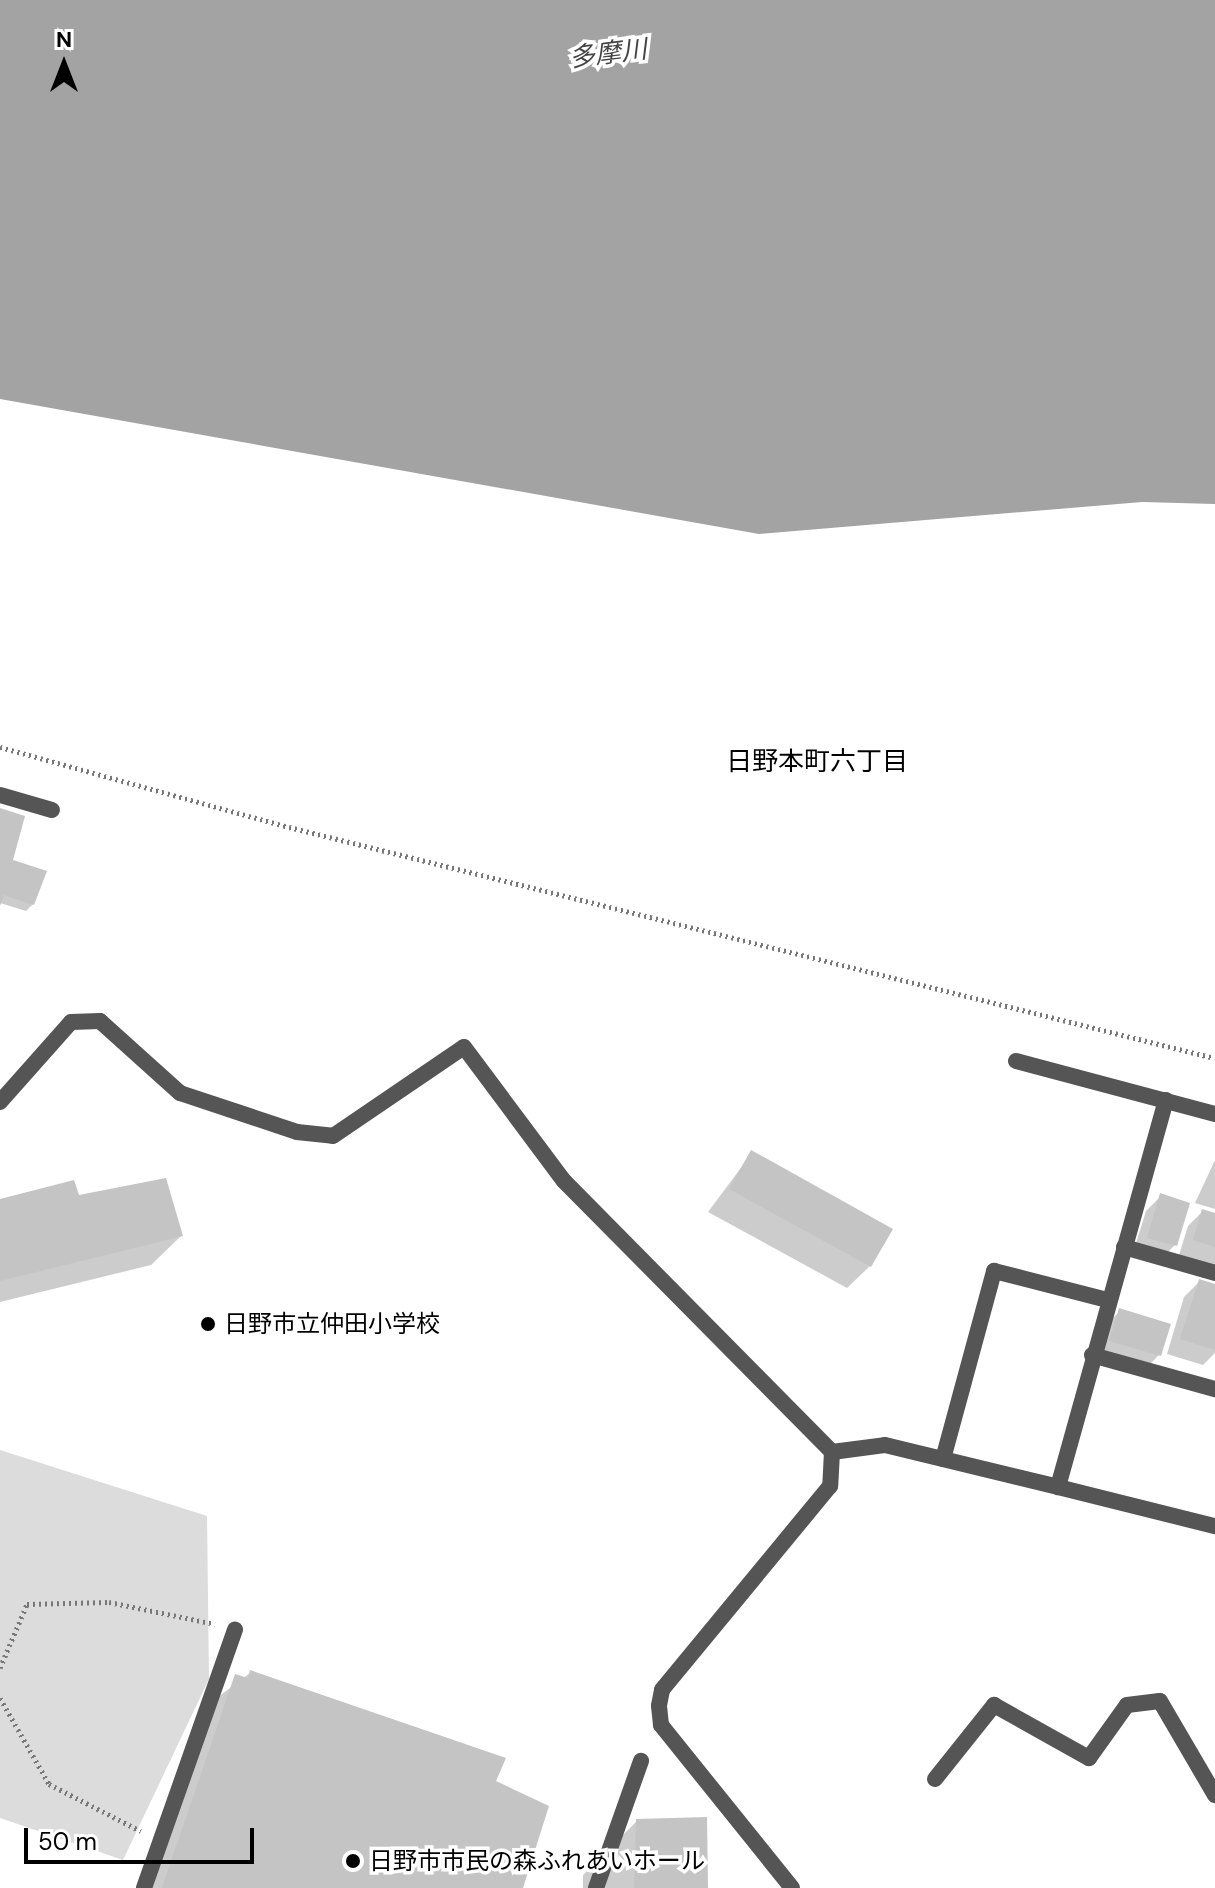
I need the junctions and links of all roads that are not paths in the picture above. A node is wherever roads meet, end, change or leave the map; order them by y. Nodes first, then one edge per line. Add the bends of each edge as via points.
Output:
1 (0, 795) edge
2 (52, 810) dead end
3 (1016, 1061) dead end
4 (1166, 1100) junction
5 (0, 1102) edge
6 (1215, 1114) edge
7 (1124, 1247) junction
8 (1215, 1273) edge
9 (1108, 1300) junction
10 (1092, 1355) junction
11 (1215, 1389) edge
12 (832, 1452) junction
13 (943, 1459) junction
14 (1058, 1487) junction
15 (1215, 1526) edge
16 (235, 1630) road end
17 (641, 1761) dead end
18 (935, 1779) dead end
19 (1215, 1795) edge
20 (144, 1888) edge
21 (596, 1888) edge
22 (792, 1888) edge

1 - 2 street
3 - 4 street
4 - 6 street
4 - 7 street
5 - 12 street via 71,1022 100,1021 180,1093 297,1132 333,1136 464,1047 564,1181
7 - 8 street
7 - 9 street
9 - 10 street
9 - 13 street via 994,1271
10 - 11 street
10 - 14 street
12 - 13 street via 885,1445
12 - 22 street via 830,1486 662,1690 659,1706 661,1725
13 - 14 street
14 - 15 street
16 - 20 street
17 - 21 street
18 - 19 street via 994,1705 1089,1758 1127,1705 1160,1701

